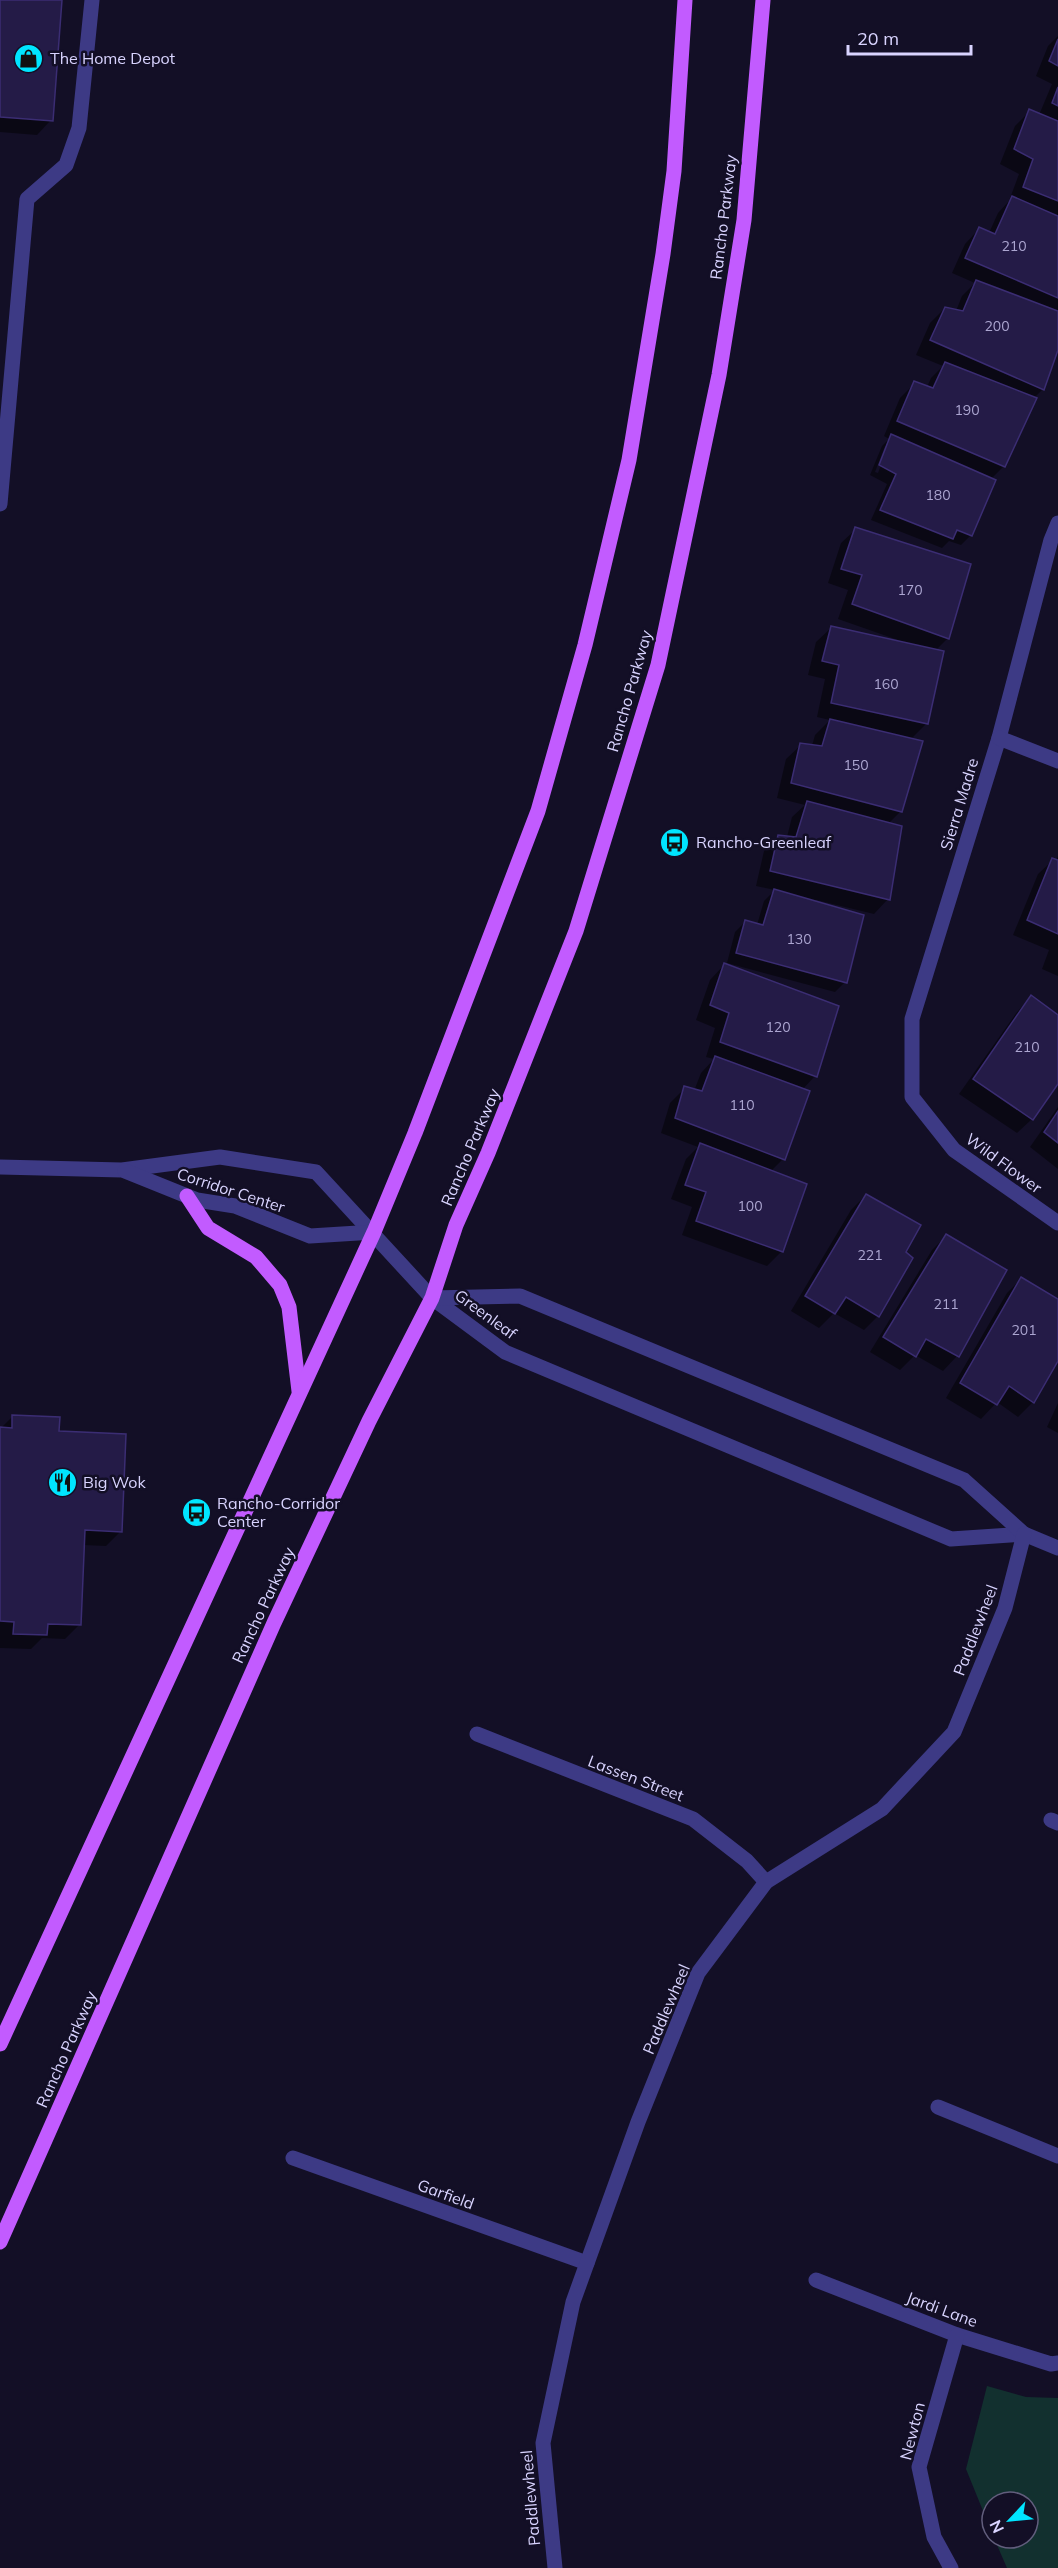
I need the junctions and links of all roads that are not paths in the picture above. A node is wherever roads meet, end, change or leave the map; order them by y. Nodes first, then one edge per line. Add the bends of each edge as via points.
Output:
1 (92, 0) edge
2 (685, 0) edge
3 (763, 0) edge
4 (0, 504) edge
5 (1058, 523) edge
6 (999, 738) junction
7 (1058, 761) edge
8 (912, 1097) joint
9 (0, 1167) edge
10 (122, 1170) junction
11 (186, 1196) junction
12 (1058, 1223) edge
13 (374, 1232) junction
14 (432, 1298) junction
15 (299, 1392) junction
16 (1024, 1534) junction
17 (1058, 1548) edge
18 (477, 1734) dead end
19 (766, 1882) junction
20 (0, 2044) edge
21 (938, 2107) dead end
22 (1058, 2156) edge
23 (293, 2158) dead end
24 (0, 2242) edge
25 (587, 2263) junction
26 (816, 2280) dead end
27 (957, 2335) junction
28 (1058, 2362) edge
29 (555, 2568) edge
30 (951, 2568) edge

1 - 4 street via 79,128 66,165 27,199
2 - 13 main road via 674,171 663,254 630,460 585,645 538,811
3 - 14 main road, Rancho Parkway via 744,220 719,375 658,665 576,931 456,1225
5 - 6 street, Sierra Madre
6 - 7 street
6 - 8 street, Sierra Madre via 912,1019
8 - 12 street, Wild Flower via 954,1150
9 - 10 street, Corridor Center
10 - 11 street, Corridor Center
10 - 13 street, Corridor Center via 220,1156 316,1172
11 - 13 street, Corridor Center via 235,1206 310,1236
11 - 15 main road via 208,1228 256,1257 280,1285 289,1307
13 - 14 street
13 - 15 main road
14 - 16 street, Greenleaf via 505,1352 951,1539
14 - 16 street, Greenleaf via 520,1296 964,1480
14 - 24 main road, Rancho Parkway via 369,1420 274,1623
15 - 20 main road
16 - 17 street, Greenleaf
16 - 19 street, Paddlewheel via 1005,1608 954,1732 882,1809
18 - 19 street, Lassen Street via 693,1819 747,1861
19 - 25 street, Paddlewheel via 698,1973
21 - 22 street
23 - 25 street, Garfield
25 - 29 street, Paddlewheel via 573,2302 543,2443
26 - 27 street, Jardi Lane
27 - 28 street, Jardi Lane via 1051,2364
27 - 30 street, Newton via 919,2467 934,2537

